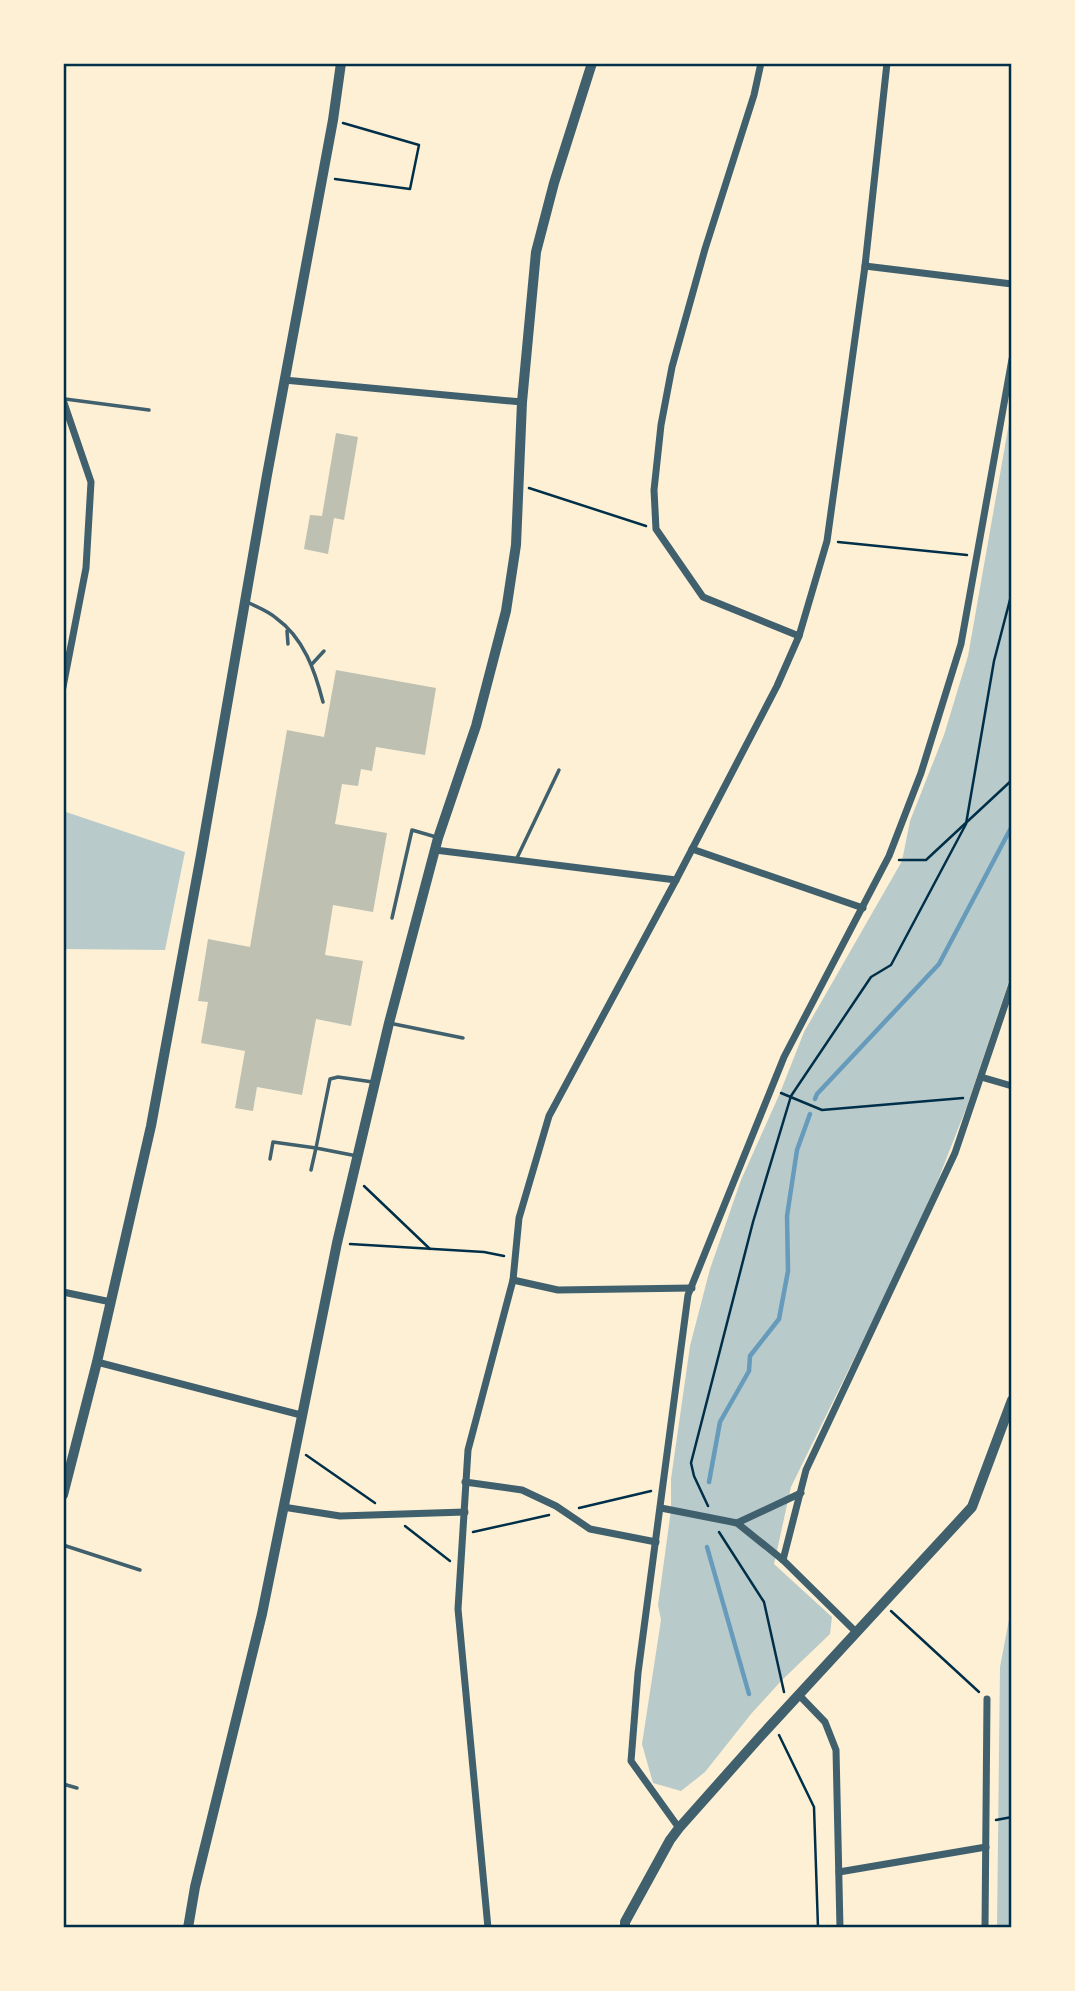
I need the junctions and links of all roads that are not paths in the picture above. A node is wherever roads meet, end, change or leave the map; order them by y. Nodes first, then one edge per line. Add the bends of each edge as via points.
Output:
1 (341, 63) edge
2 (592, 63) edge
3 (761, 63) edge
4 (887, 63) edge
5 (865, 267) junction
6 (1012, 284) edge
7 (1012, 359) edge
8 (284, 380) junction
9 (63, 400) edge
10 (522, 402) junction
11 (149, 411) dead end
12 (245, 601) junction
13 (287, 629) junction
14 (799, 636) junction
15 (288, 644) dead end
16 (324, 651) dead end
17 (312, 664) junction
18 (63, 687) edge
19 (323, 702) dead end
20 (559, 770) dead end
21 (438, 838) junction
22 (692, 849) junction
23 (435, 850) junction
24 (516, 860) junction
25 (676, 880) junction
26 (863, 908) junction
27 (392, 918) dead end
28 (1012, 984) edge
29 (388, 1023) junction
30 (463, 1038) dead end
31 (981, 1077) junction
32 (375, 1082) junction
33 (1012, 1086) edge
34 (316, 1149) junction
35 (358, 1156) junction
36 (270, 1159) dead end
37 (311, 1170) dead end
38 (513, 1280) junction
39 (692, 1288) junction
40 (63, 1292) edge
41 (111, 1303) junction
42 (97, 1362) junction
43 (1012, 1400) edge
44 (301, 1415) junction
45 (66, 1470) edge
46 (465, 1482) junction
47 (801, 1493) junction
48 (63, 1495) edge
49 (283, 1507) junction
50 (661, 1508) junction
51 (465, 1512) junction
52 (737, 1523) junction
53 (656, 1542) junction
54 (63, 1545) edge
55 (783, 1560) junction
56 (140, 1570) dead end
57 (856, 1632) junction
58 (799, 1695) junction
59 (987, 1699) road end
60 (63, 1784) edge
61 (77, 1788) dead end
62 (679, 1828) junction
63 (986, 1847) junction
64 (839, 1872) junction
65 (188, 1928) edge
66 (488, 1928) edge
67 (625, 1928) edge
68 (841, 1928) edge
69 (985, 1928) edge

1 - 8 street
2 - 10 street via 536,252
3 - 14 street via 672,367 653,490 656,529 703,597
4 - 5 street
5 - 6 street
5 - 14 street via 827,541
7 - 26 street via 961,644 921,773
8 - 10 street
8 - 12 street
9 - 11 lane
9 - 18 street via 91,482 86,568
10 - 21 street via 516,545 506,611 477,726
12 - 13 lane via 277,618
12 - 41 street via 156,1099
13 - 15 lane
13 - 17 lane
14 - 22 street
16 - 17 lane
17 - 19 lane
20 - 24 lane
21 - 23 street
21 - 27 lane via 412,830
22 - 25 street
22 - 26 street
23 - 24 street
23 - 29 street
24 - 25 street
25 - 38 street via 549,1116 519,1218
26 - 39 street via 784,1057
28 - 31 street
29 - 30 lane
29 - 32 street
31 - 33 street
31 - 47 street via 955,1153 806,1470
32 - 34 lane via 330,1079
32 - 35 street
34 - 35 lane
34 - 36 lane via 273,1142
34 - 37 lane
35 - 44 street
38 - 39 street via 558,1290
38 - 46 street via 468,1450
39 - 50 street
40 - 41 street
41 - 42 street
42 - 44 street
42 - 45 street
43 - 57 street via 972,1507
44 - 49 street
45 - 48 street
46 - 51 street
46 - 53 street via 522,1490 590,1528
47 - 52 street
47 - 55 street
49 - 51 street via 340,1516
49 - 65 street
50 - 52 street
50 - 53 street
51 - 66 street via 458,1609
52 - 55 street
53 - 62 street via 631,1761
54 - 56 lane
55 - 57 street
57 - 58 street
58 - 62 street
58 - 64 street via 825,1722 834,1740
59 - 63 street
60 - 61 lane
62 - 67 street
63 - 64 street
63 - 69 street
64 - 68 street

